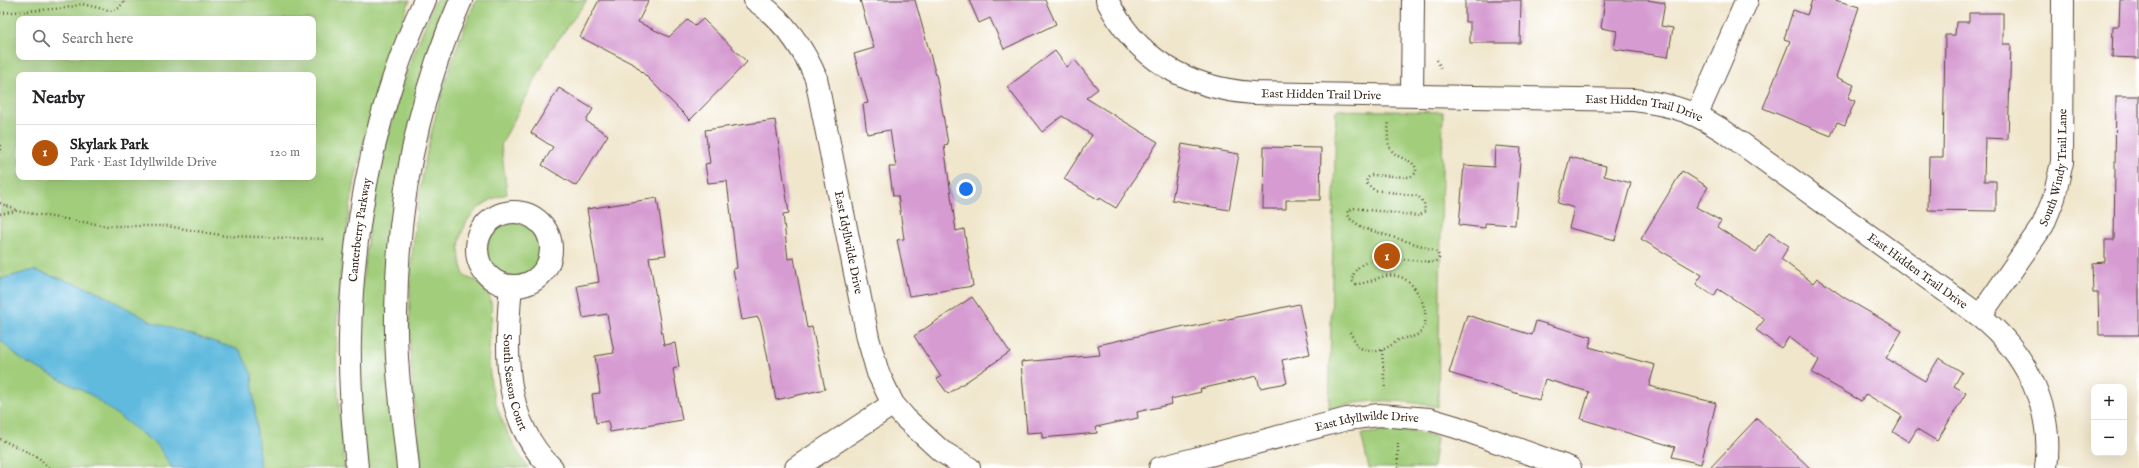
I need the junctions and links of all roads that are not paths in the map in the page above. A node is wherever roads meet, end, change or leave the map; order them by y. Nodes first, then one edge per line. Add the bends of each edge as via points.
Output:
1 (425, 0) edge
2 (461, 0) edge
3 (755, 0) edge
4 (1107, 0) edge
5 (1413, 0) edge
6 (1747, 0) edge
7 (2063, 0) edge
8 (1412, 95) junction
9 (1697, 114) junction
10 (510, 286) dead end
11 (1980, 316) junction
12 (893, 404) junction
13 (357, 468) edge
14 (408, 468) edge
15 (552, 468) edge
16 (796, 468) edge
17 (969, 468) edge
18 (1160, 468) edge
19 (1570, 468) edge
20 (2046, 468) edge

1 - 13 street, Canterberry Parkway via 401,59 384,115 367,186 357,249 352,292 350,365
2 - 14 street via 440,53 422,114 411,158 400,230 396,339
3 - 12 street, East Idyllwilde Drive via 788,30 805,55 816,78 868,338 878,373
4 - 8 street, East Hidden Trail Drive via 1128,34 1150,55 1171,70 1196,82 1224,90 1253,93
5 - 8 street
6 - 9 street
7 - 11 street, South Windy Trail Lane via 2062,162 2054,198 2043,225
8 - 9 street, East Hidden Trail Drive via 1634,100 1664,104
9 - 11 street, East Hidden Trail Drive via 1740,142
10 - 15 street, South Season Court via 508,369 515,408 529,437
11 - 20 street, East Hidden Trail Drive via 2014,351 2034,382 2046,425
12 - 16 street
12 - 17 street, East Idyllwilde Drive via 926,440
18 - 19 street, East Idyllwilde Drive via 1347,419 1379,415 1415,417 1438,422

